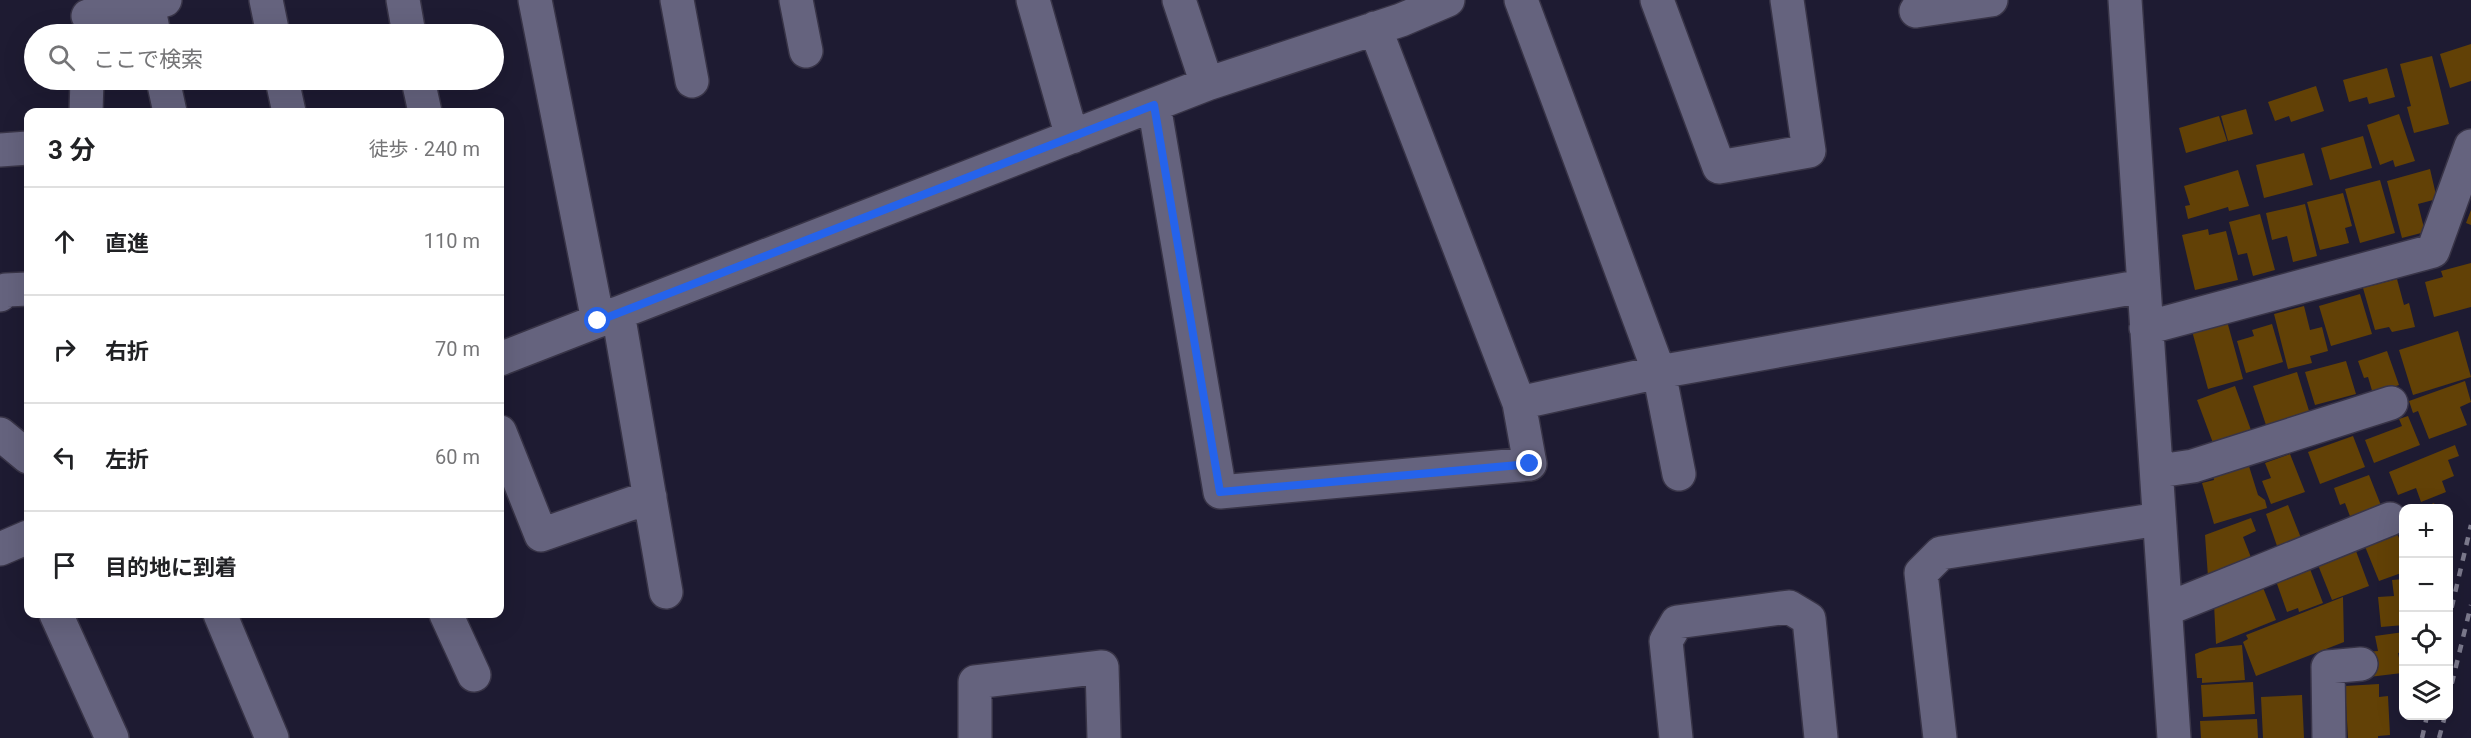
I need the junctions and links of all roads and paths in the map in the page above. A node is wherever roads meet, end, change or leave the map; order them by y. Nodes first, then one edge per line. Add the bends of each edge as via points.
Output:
1 (266, 0) edge
2 (403, 0) edge
3 (535, 0) edge
4 (677, 0) edge
5 (796, 0) edge
6 (1033, 0) edge
7 (1179, 0) edge
8 (1448, 0) edge
9 (1521, 0) edge
10 (1657, 0) edge
11 (1787, 0) edge
12 (1991, 0) edge
13 (2125, 0) edge
14 (1916, 11) dead end
15 (156, 13) edge
16 (1390, 16) edge
17 (88, 17) edge
18 (271, 24) edge
19 (408, 24) edge
20 (806, 51) dead end
21 (692, 81) dead end
22 (1208, 84) junction
23 (87, 90) edge
24 (165, 90) edge
25 (284, 90) edge
26 (420, 90) edge
27 (1154, 105) junction
28 (86, 108) edge
29 (169, 108) edge
30 (288, 108) edge
31 (423, 108) edge
32 (1072, 136) junction
33 (2471, 146) edge
34 (24, 148) edge
35 (0, 150) edge
36 (2143, 286) junction
37 (24, 289) edge
38 (0, 295) edge
39 (608, 317) junction
40 (2146, 327) junction
41 (504, 357) edge
42 (1659, 372) junction
43 (1519, 403) junction
44 (2391, 403) dead end
45 (0, 434) edge
46 (504, 442) edge
47 (24, 454) edge
48 (2159, 471) junction
49 (1678, 474) dead end
50 (650, 497) junction
51 (2159, 519) junction
52 (2390, 519) dead end
53 (666, 592) dead end
54 (2167, 609) junction
55 (58, 618) edge
56 (222, 618) edge
57 (448, 618) edge
58 (2361, 664) dead end
59 (474, 675) dead end
60 (112, 738) edge
61 (272, 738) edge
62 (975, 738) edge
63 (1104, 738) edge
64 (1676, 738) edge
65 (1821, 738) edge
66 (1940, 738) edge
67 (2174, 738) edge
68 (2329, 738) edge

1 - 18 street
2 - 19 street
3 - 39 street
4 - 21 street
5 - 20 street
6 - 32 street
7 - 22 street
8 - 16 street
9 - 42 street
10 - 11 street via 1719,167 1809,151
12 - 14 street
13 - 36 street
15 - 17 street
16 - 22 street
16 - 43 street
22 - 27 street
23 - 28 street
24 - 29 street
25 - 30 street
26 - 31 street
27 - 32 street
27 - 43 street via 1220,492 1530,464
32 - 39 street
33 - 40 street via 2433,251
34 - 35 street
36 - 40 street
36 - 42 street
37 - 38 street via 6,290
39 - 41 street
39 - 50 street
40 - 48 street
42 - 43 street
42 - 49 street
44 - 48 street via 2193,466
45 - 47 street
46 - 50 street via 541,535
48 - 51 street
50 - 53 street
51 - 54 street
51 - 66 street via 1941,553 1921,573
52 - 54 street
54 - 67 street
55 - 60 street
56 - 61 street
57 - 59 street
58 - 68 street via 2328,667
62 - 63 street via 975,682 1102,667
64 - 65 street via 1666,641 1677,622 1789,608 1809,619

